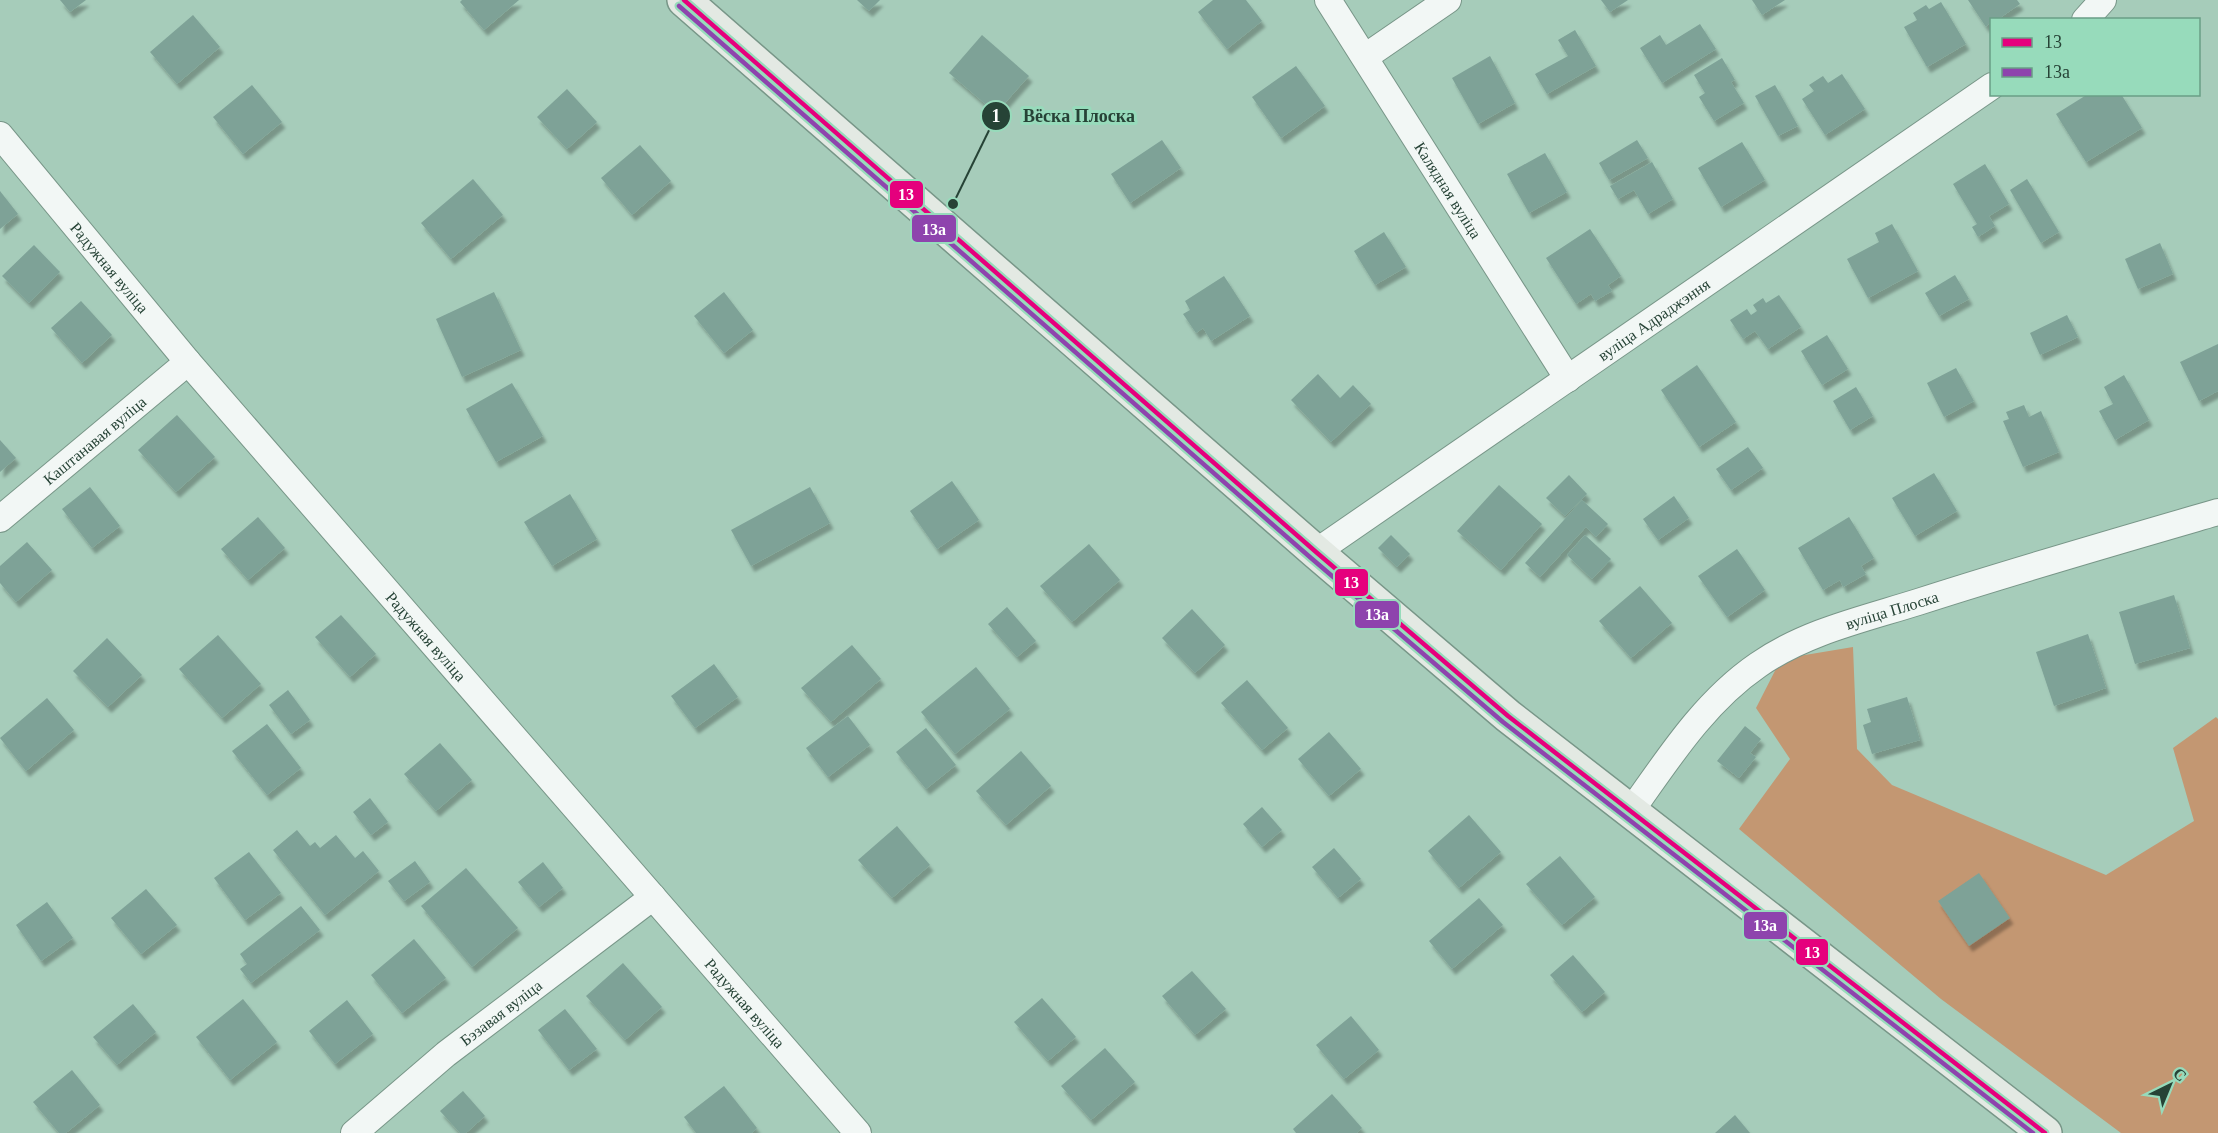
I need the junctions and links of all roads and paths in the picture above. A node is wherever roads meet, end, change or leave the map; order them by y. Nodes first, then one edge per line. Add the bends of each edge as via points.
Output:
1 (684, 0) edge
2 (1328, 0) edge
3 (1448, 0) edge
4 (2103, 0) edge
5 (2087, 18) edge
6 (1365, 57) junction
7 (1990, 87) edge
8 (0, 135) edge
9 (188, 362) junction
10 (1568, 379) junction
11 (2218, 512) edge
12 (0, 519) edge
13 (1316, 552) junction
14 (1631, 811) junction
15 (653, 897) junction
16 (354, 1133) edge
17 (858, 1133) edge
18 (2045, 1133) edge

1 - 13 main road
2 - 6 street, Калядная вуліца
3 - 6 street
4 - 5 street
6 - 10 street, Калядная вуліца
7 - 10 street, вуліца Адраджэння
8 - 9 street, Радужная вуліца
9 - 12 street, Каштанавая вуліца
9 - 15 street, Радужная вуліца
10 - 13 street, вуліца Адраджэння
11 - 14 street, вуліца Плоска via 1976,583 1787,647 1757,665 1699,719
13 - 14 main road via 1508,716
14 - 18 main road
15 - 16 street, Бэзавая вуліца via 446,1054
15 - 17 street, Радужная вуліца

